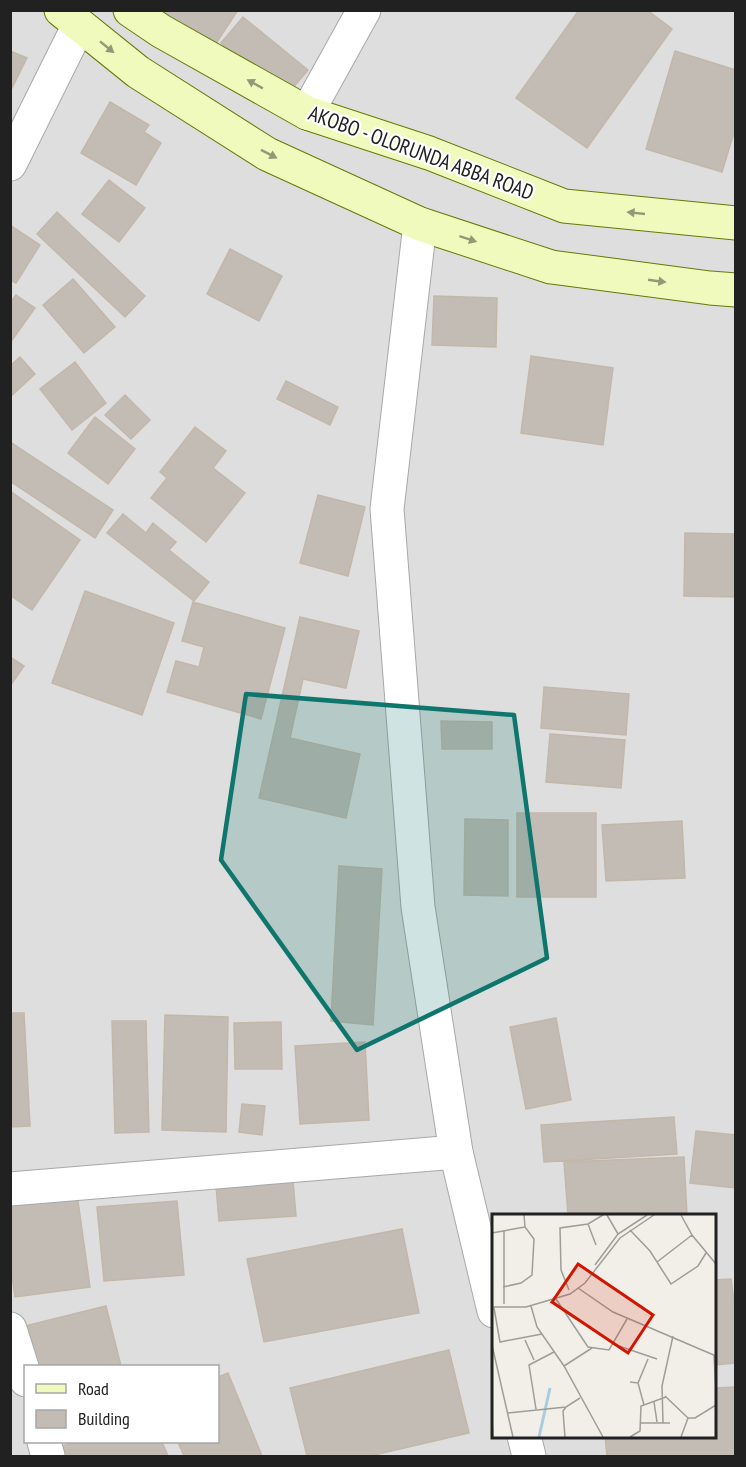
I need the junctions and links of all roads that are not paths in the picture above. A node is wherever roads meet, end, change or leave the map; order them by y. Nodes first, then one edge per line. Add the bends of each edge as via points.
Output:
1 (130, 10) edge
2 (364, 10) edge
3 (70, 18) edge
4 (307, 113) junction
5 (10, 164) edge
6 (735, 223) edge
7 (420, 224) junction
8 (735, 290) edge
9 (456, 1152) junction
10 (10, 1189) edge
11 (492, 1303) edge
12 (10, 1329) edge
13 (24, 1374) edge
14 (524, 1437) edge
15 (529, 1456) edge

4 -> 1 main road, AKOBO - OLORUNDA ABBA ROAD
2 - 4 street
3 - 5 street
3 -> 7 main road via 138,72 267,154
6 -> 4 main road, AKOBO - OLORUNDA ABBA ROAD via 564,206 429,153
7 -> 8 main road via 551,267
7 - 9 street via 387,509 418,907
9 - 10 street
9 - 11 street
12 - 13 street
14 - 15 street

